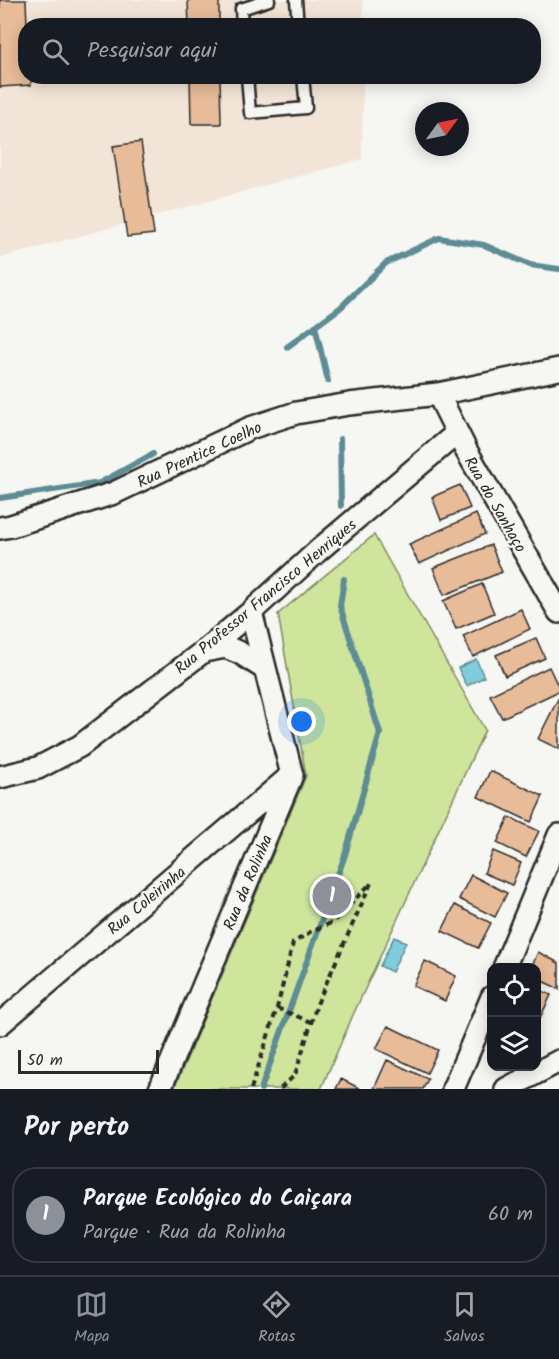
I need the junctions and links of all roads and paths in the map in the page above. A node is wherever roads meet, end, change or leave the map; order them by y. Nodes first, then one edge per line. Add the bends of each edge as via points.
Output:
1 (269, 0) edge
2 (296, 0) edge
3 (242, 18) edge
4 (297, 18) edge
5 (248, 84) edge
6 (304, 84) edge
7 (559, 369) edge
8 (438, 394) junction
9 (457, 433) junction
10 (0, 528) edge
11 (557, 603) edge
12 (251, 612) junction
13 (204, 651) junction
14 (265, 669) junction
15 (292, 776) junction
16 (0, 777) edge
17 (559, 835) edge
18 (506, 963) edge
19 (277, 1008) junction
20 (487, 1009) edge
21 (311, 1022) junction
22 (0, 1024) edge
23 (559, 1061) edge
24 (160, 1089) edge
25 (251, 1089) edge
26 (280, 1089) edge
27 (453, 1089) edge
28 (506, 1089) edge

1 - 3 lane via 241,9
2 - 4 lane
5 - 6 lane via 250,113 306,108
7 - 8 street, Rua Prentice Coelho
8 - 9 street, Rua do Sanhaço
8 - 10 street, Rua Prentice Coelho via 349,404 250,428 114,493
9 - 11 street, Rua do Sanhaço
9 - 12 street, Rua Professor Francisco Henriques
12 - 13 street, Rua Professor Francisco Henriques
12 - 14 street
13 - 14 street via 226,647
13 - 16 street, Rua Professor Francisco Henriques via 80,746 38,768
14 - 15 street
15 - 22 street, Rua Coleirinha
15 - 24 street, Rua da Rolinha
17 - 18 street
19 - 21 path
19 - 21 path via 293,943 333,922 371,883
19 - 25 path
20 - 27 street
21 - 26 path via 295,1075
23 - 28 street

